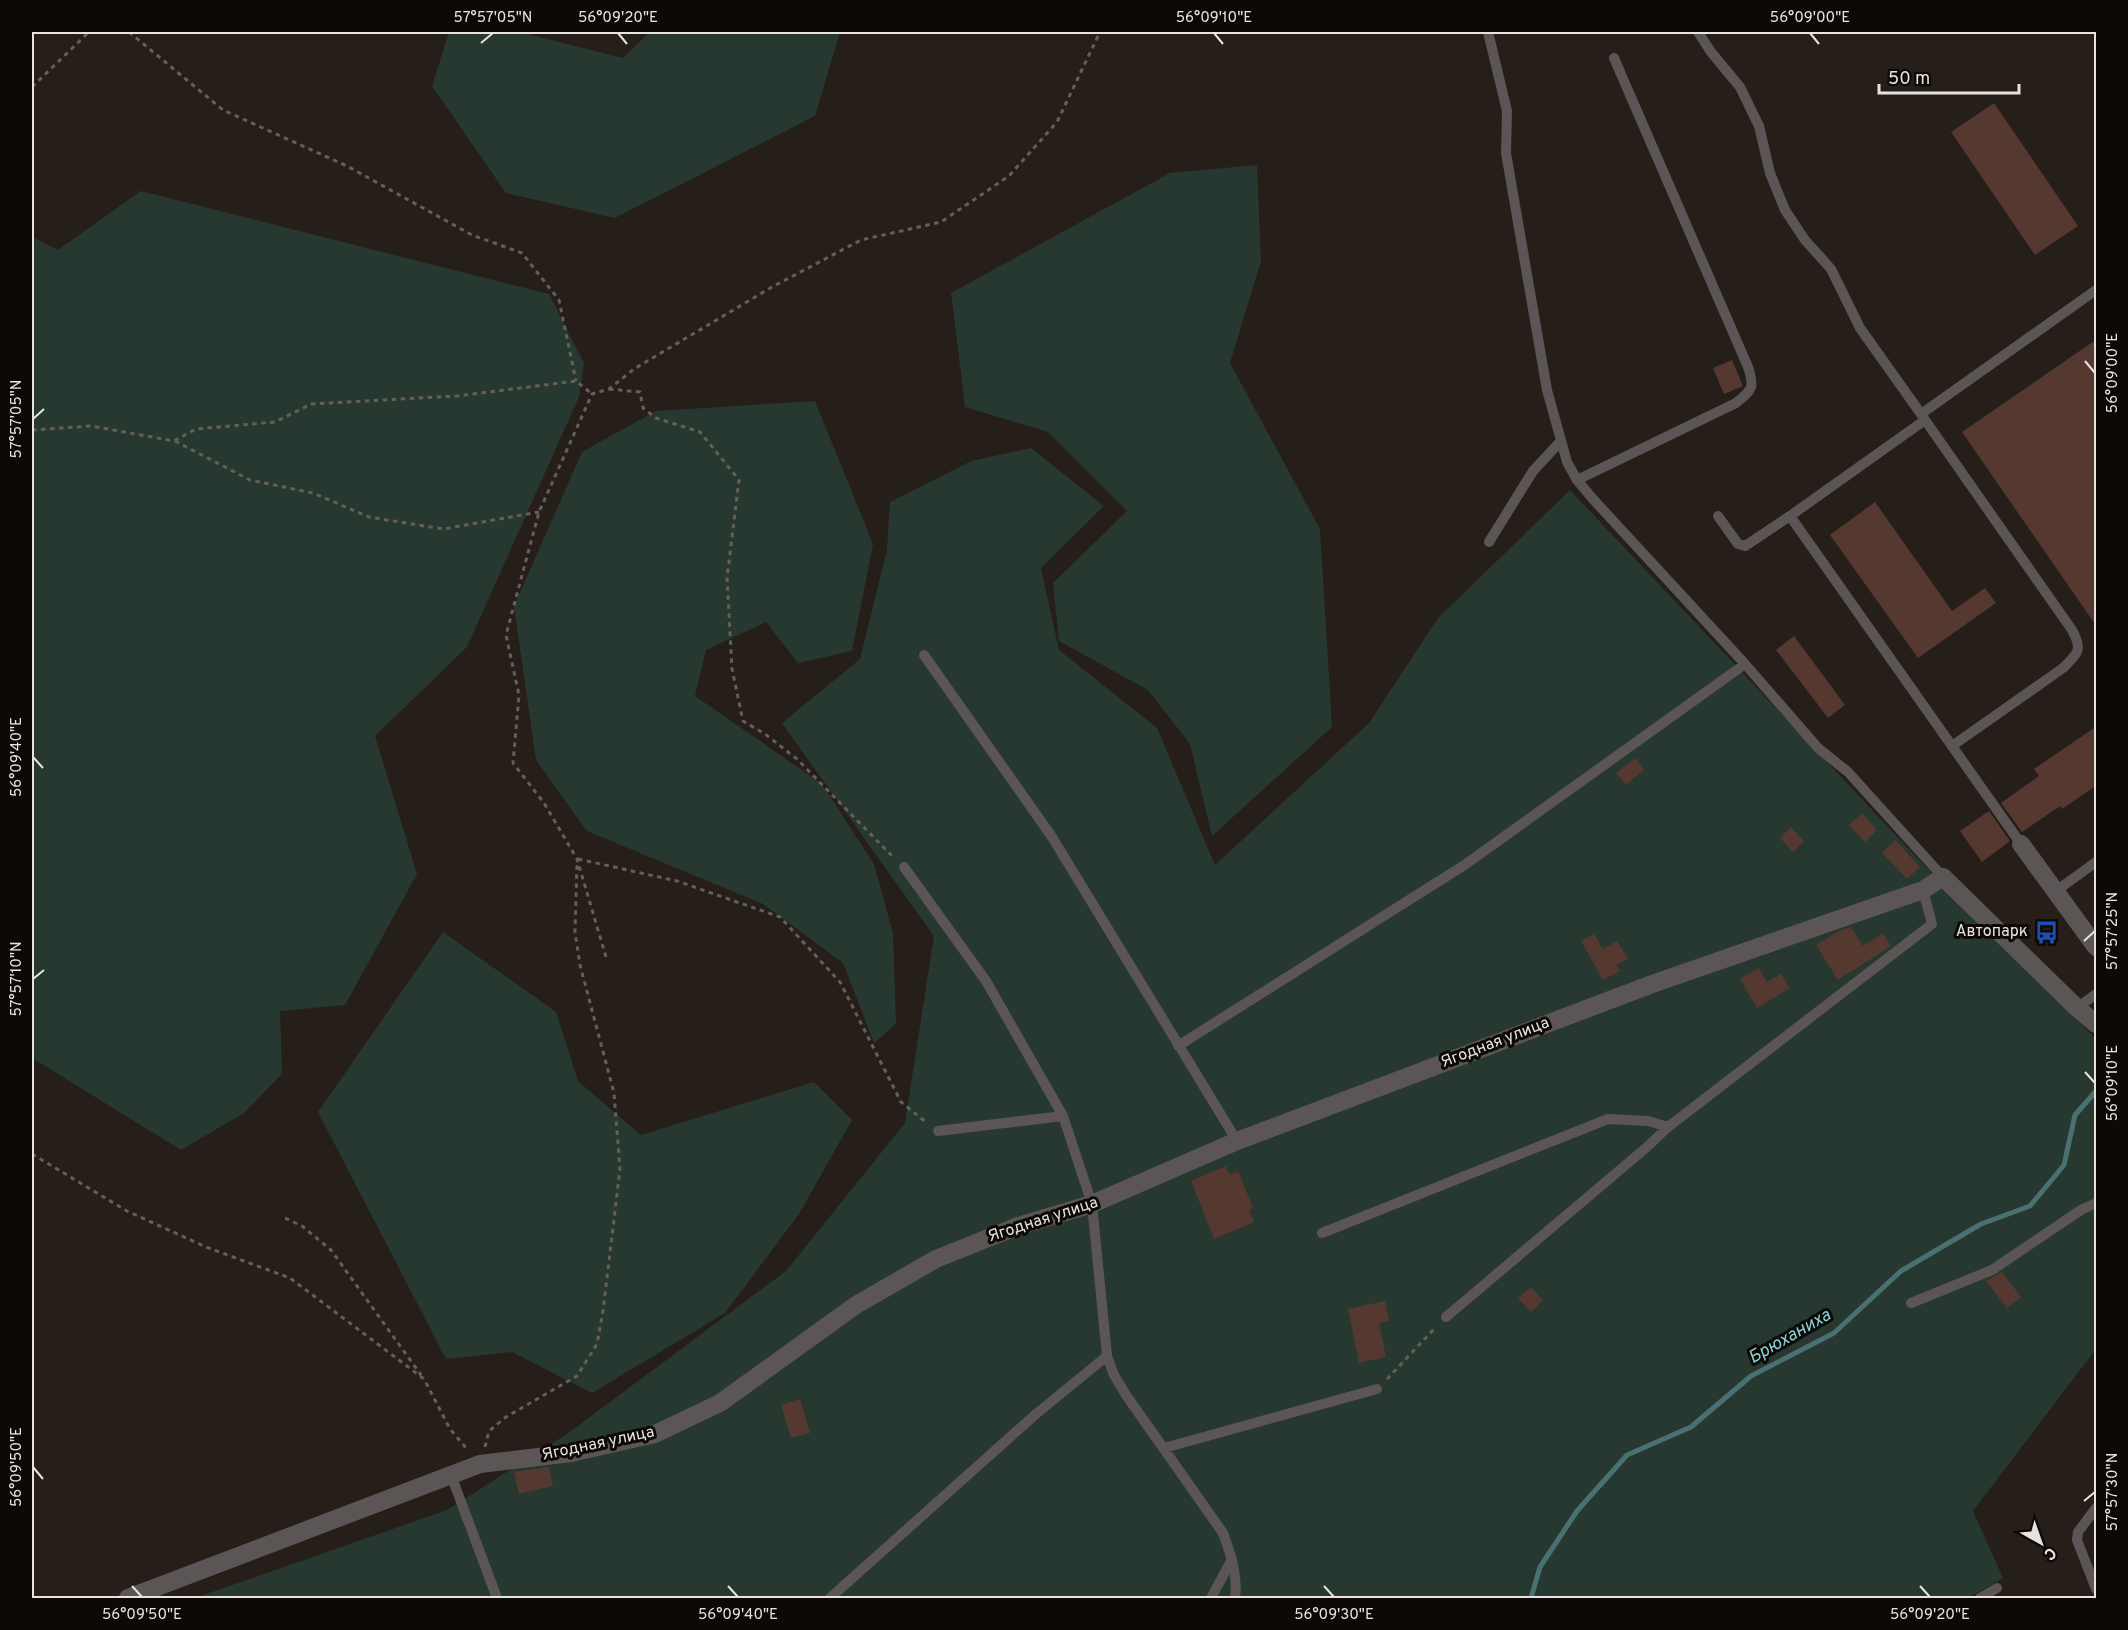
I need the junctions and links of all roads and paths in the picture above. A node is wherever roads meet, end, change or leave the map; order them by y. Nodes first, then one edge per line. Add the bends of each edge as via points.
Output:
1 (88, 32) edge
2 (129, 32) edge
3 (1100, 32) edge
4 (1488, 32) edge
5 (1698, 32) edge
6 (1614, 58) dead end
7 (32, 87) edge
8 (2097, 290) edge
9 (576, 381) junction
10 (609, 389) junction
11 (591, 394) junction
12 (1923, 417) junction
13 (32, 430) edge
14 (174, 441) junction
15 (1560, 442) junction
16 (1577, 480) junction
17 (539, 512) junction
18 (1718, 516) dead end
19 (1790, 516) junction
20 (1489, 542) dead end
21 (924, 655) dead end
22 (1745, 664) junction
23 (1952, 746) junction
24 (2020, 844) joint
25 (577, 859) junction
26 (2097, 862) edge
27 (904, 867) joint
28 (1943, 877) junction
29 (1923, 890) junction
30 (2056, 891) junction
31 (2097, 947) edge
32 (606, 957) dead end
33 (2097, 994) edge
34 (2077, 1008) junction
35 (2097, 1024) edge
36 (1178, 1046) junction
37 (1063, 1116) junction
38 (1668, 1127) junction
39 (938, 1131) joint
40 (1238, 1141) junction
41 (32, 1154) edge
42 (2097, 1203) edge
43 (1092, 1204) junction
44 (285, 1218) dead end
45 (1322, 1233) dead end
46 (1911, 1303) dead end
47 (1446, 1317) joint
48 (1107, 1356) junction
49 (424, 1379) junction
50 (1377, 1389) joint
51 (1164, 1448) junction
52 (480, 1464) junction
53 (451, 1475) junction
54 (2097, 1508) edge
55 (1232, 1559) junction
56 (2096, 1586) edge
57 (1997, 1588) dead end
58 (128, 1599) edge
59 (497, 1599) edge
60 (830, 1599) edge
61 (1211, 1599) edge
62 (1235, 1599) edge
63 (1980, 1599) edge

1 - 7 path
2 - 9 path via 223,110 347,166 472,235 522,253 560,300
3 - 10 path via 1057,122 1009,176 941,222 861,240 782,282 634,369
4 - 15 lane via 1507,111 1506,153 1547,390
5 - 12 lane via 1740,87 1759,126 1770,173 1785,210 1831,269 1860,328
6 - 16 lane via 1753,382 1750,392 1736,403
8 - 12 lane
9 - 11 path
9 - 14 path via 457,396 311,404 275,422 196,429
10 - 11 path
10 - 27 path via 640,392 642,408 656,418 700,432 739,480 727,578 732,669 743,721 797,759
11 - 17 path
12 - 19 lane
12 - 23 lane via 2079,643 2077,654 2063,668
13 - 14 path via 91,426
14 - 17 path via 250,480 314,492 369,517 443,530
15 - 16 lane
15 - 20 lane via 1533,471
16 - 22 lane
17 - 25 path via 507,635 519,696 513,763 544,803
18 - 19 lane via 1738,544 1745,546
19 - 23 lane
21 - 36 lane via 1052,837
22 - 28 lane via 1818,748 1848,772
22 - 36 lane via 1466,864
23 - 24 lane
24 - 30 street
25 - 32 path
25 - 39 path via 677,880 780,917 840,982 900,1102
25 - 52 path via 575,932 614,1093 620,1169 603,1311 597,1344 577,1376 489,1431
26 - 30 lane
27 - 37 lane via 986,981
28 - 29 street, Ягодная улица
28 - 34 street
29 - 38 lane via 1932,924
29 - 40 street, Ягодная улица via 1655,983
30 - 31 street
33 - 34 lane
34 - 35 street
36 - 40 lane
37 - 39 lane
37 - 43 lane
38 - 45 lane via 1648,1121 1608,1119
38 - 47 lane
40 - 43 street, Ягодная улица
41 - 49 path via 127,1211 206,1247 290,1278
42 - 46 lane via 1992,1270
43 - 48 lane
43 - 52 street, Ягодная улица via 1018,1226 936,1259 856,1305 720,1403 655,1434 571,1453
44 - 49 path via 302,1226 331,1250
47 - 50 path
48 - 51 lane via 1126,1395
48 - 60 lane via 1036,1414
49 - 52 path via 450,1429
50 - 51 lane
51 - 55 lane via 1222,1533
52 - 53 street, Ягодная улица
53 - 58 street, Ягодная улица
53 - 59 lane
54 - 56 lane via 2078,1532 2077,1540
55 - 61 lane
55 - 62 lane via 1237,1584
57 - 63 lane

